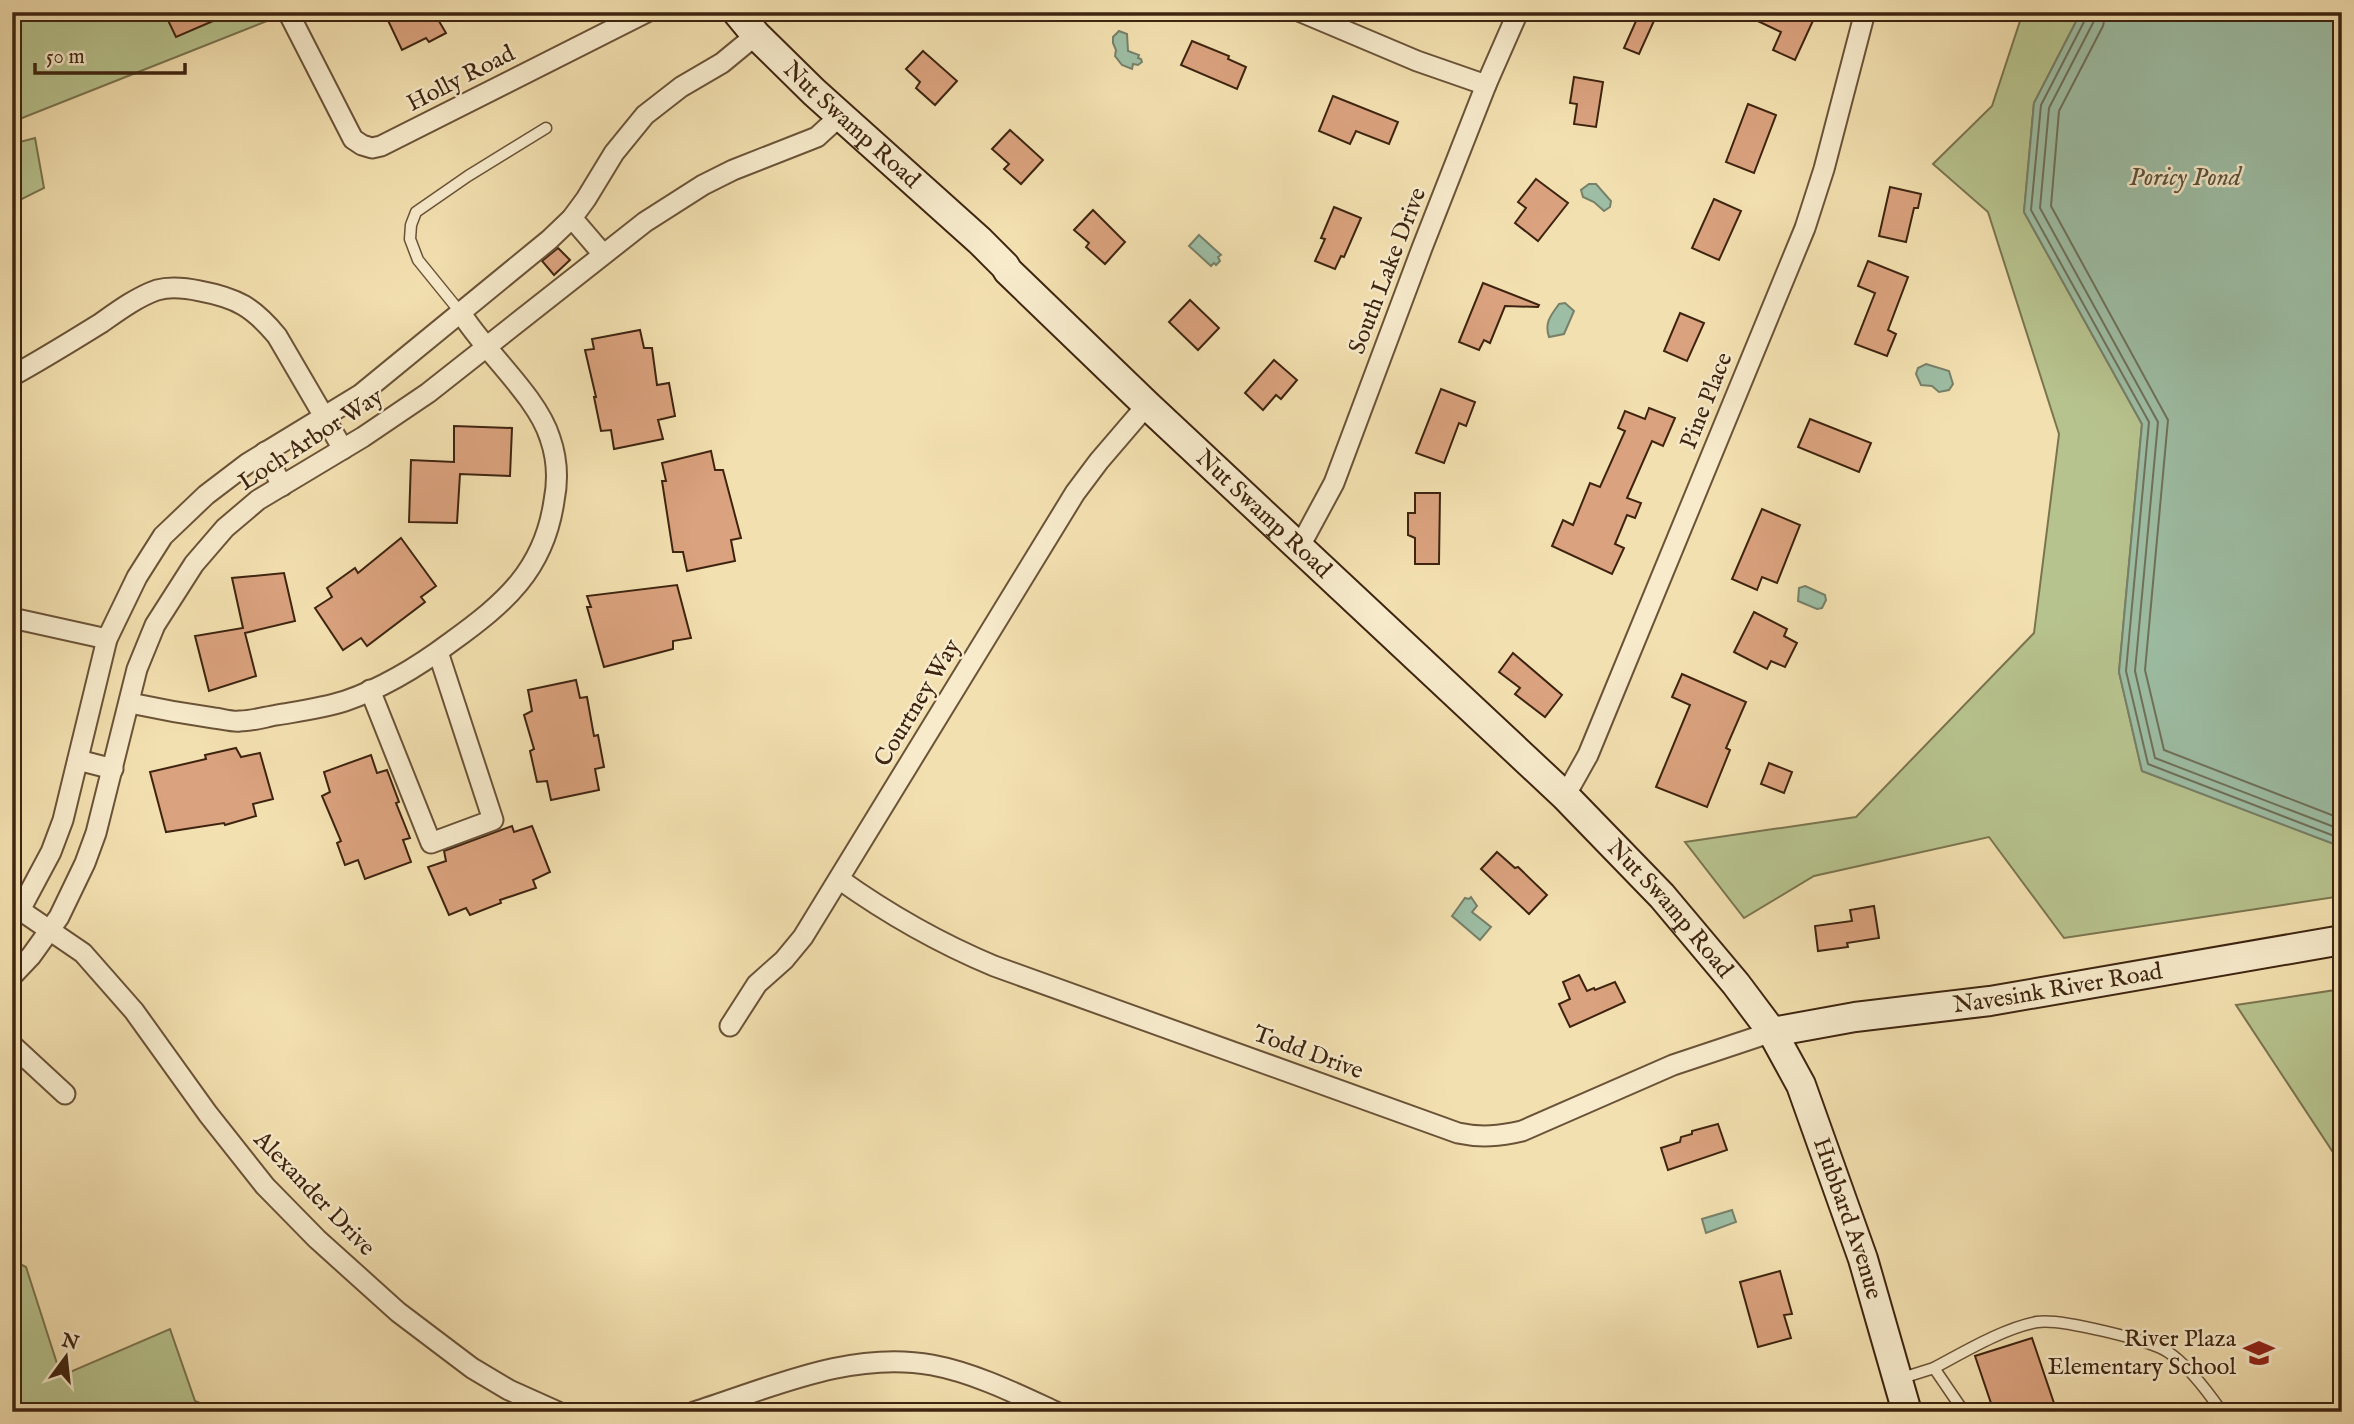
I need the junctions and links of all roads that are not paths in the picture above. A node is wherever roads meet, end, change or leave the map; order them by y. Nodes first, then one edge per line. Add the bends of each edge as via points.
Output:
1 (288, 12) edge
2 (647, 12) edge
3 (737, 12) edge
4 (1301, 12) edge
5 (1518, 12) edge
6 (1865, 12) edge
7 (756, 36) junction
8 (1486, 85) junction
9 (841, 115) junction
10 (546, 128) dead end
11 (572, 218) junction
12 (602, 253) junction
13 (461, 313) junction
14 (486, 347) junction
15 (12, 376) edge
16 (1147, 405) junction
17 (326, 416) junction
18 (344, 449) junction
19 (265, 452) junction
20 (282, 486) junction
21 (1300, 546) junction
22 (12, 618) edge
23 (107, 639) junction
24 (438, 652) junction
25 (370, 690) junction
26 (130, 703) junction
27 (78, 760) junction
28 (113, 769) junction
29 (1565, 796) junction
30 (839, 879) junction
31 (16, 914) edge
32 (50, 930) junction
33 (2342, 940) edge
34 (12, 976) edge
35 (730, 1026) dead end
36 (1772, 1032) junction
37 (12, 1045) edge
38 (65, 1094) dead end
39 (1934, 1368) junction
40 (1897, 1379) junction
41 (558, 1412) edge
42 (694, 1412) edge
43 (1056, 1412) edge
44 (1907, 1412) edge
45 (1964, 1412) edge
46 (2221, 1412) edge

1 - 2 street, Holly Road via 353,139 372,148 427,125
3 - 7 main road, Nut Swamp Road
4 - 8 street
5 - 8 street, South Lake Drive
6 - 29 street, Pine Place via 1805,228 1588,755
7 - 9 main road, Nut Swamp Road
7 - 11 street, Loch Arbor Way via 645,115
8 - 21 street, South Lake Drive via 1334,483
9 - 12 street, Loch Arbor Way via 817,136 703,185
9 - 16 main road, Nut Swamp Road via 980,241
10 - 13 lane via 416,212 410,239 418,260
11 - 12 street
11 - 13 street, Loch Arbor Way
12 - 14 street, Loch Arbor Way
13 - 14 street
13 - 17 street, Loch Arbor Way via 361,394
14 - 18 street, Loch Arbor Way via 428,393
14 - 24 street via 519,387 551,438 556,476 552,519 536,559 515,590
15 - 17 street via 157,290 188,289 228,297 264,320
16 - 21 main road, Nut Swamp Road
16 - 30 street, Courtney Way via 1075,493
17 - 18 street
17 - 19 street, Loch Arbor Way
18 - 20 street, Loch Arbor Way
19 - 20 street
19 - 23 street, Loch Arbor Way via 206,495 163,536
20 - 26 street, Loch Arbor Way via 225,528 181,582 155,625 137,669
21 - 29 main road, Nut Swamp Road
22 - 23 street
23 - 27 street, Loch Arbor Way
24 - 25 street
24 - 25 street via 493,820 431,843
25 - 26 street via 346,701 240,722
26 - 28 street, Loch Arbor Way
27 - 28 street
27 - 31 street, Loch Arbor Way via 51,852
28 - 32 street, Loch Arbor Way via 85,863
29 - 36 main road, Nut Swamp Road via 1662,896
30 - 35 street, Courtney Way via 803,937 757,985
30 - 36 street, Todd Drive via 928,935 994,966 1475,1136 1522,1131 1673,1065
31 - 32 street, Alexander Drive
32 - 34 street, Loch Arbor Way
32 - 41 street, Alexander Drive via 83,953 134,1011 265,1186 317,1239 398,1312 472,1368
33 - 36 main road, Navesink River Road via 1990,1001
36 - 40 main road, Hubbard Avenue via 1801,1085 1842,1195
37 - 38 street
39 - 40 lane
39 - 45 lane
39 - 46 lane via 1983,1341 2039,1321 2097,1328 2167,1351 2206,1388
40 - 44 main road, Hubbard Avenue
42 - 43 street via 851,1364 894,1361 957,1371

